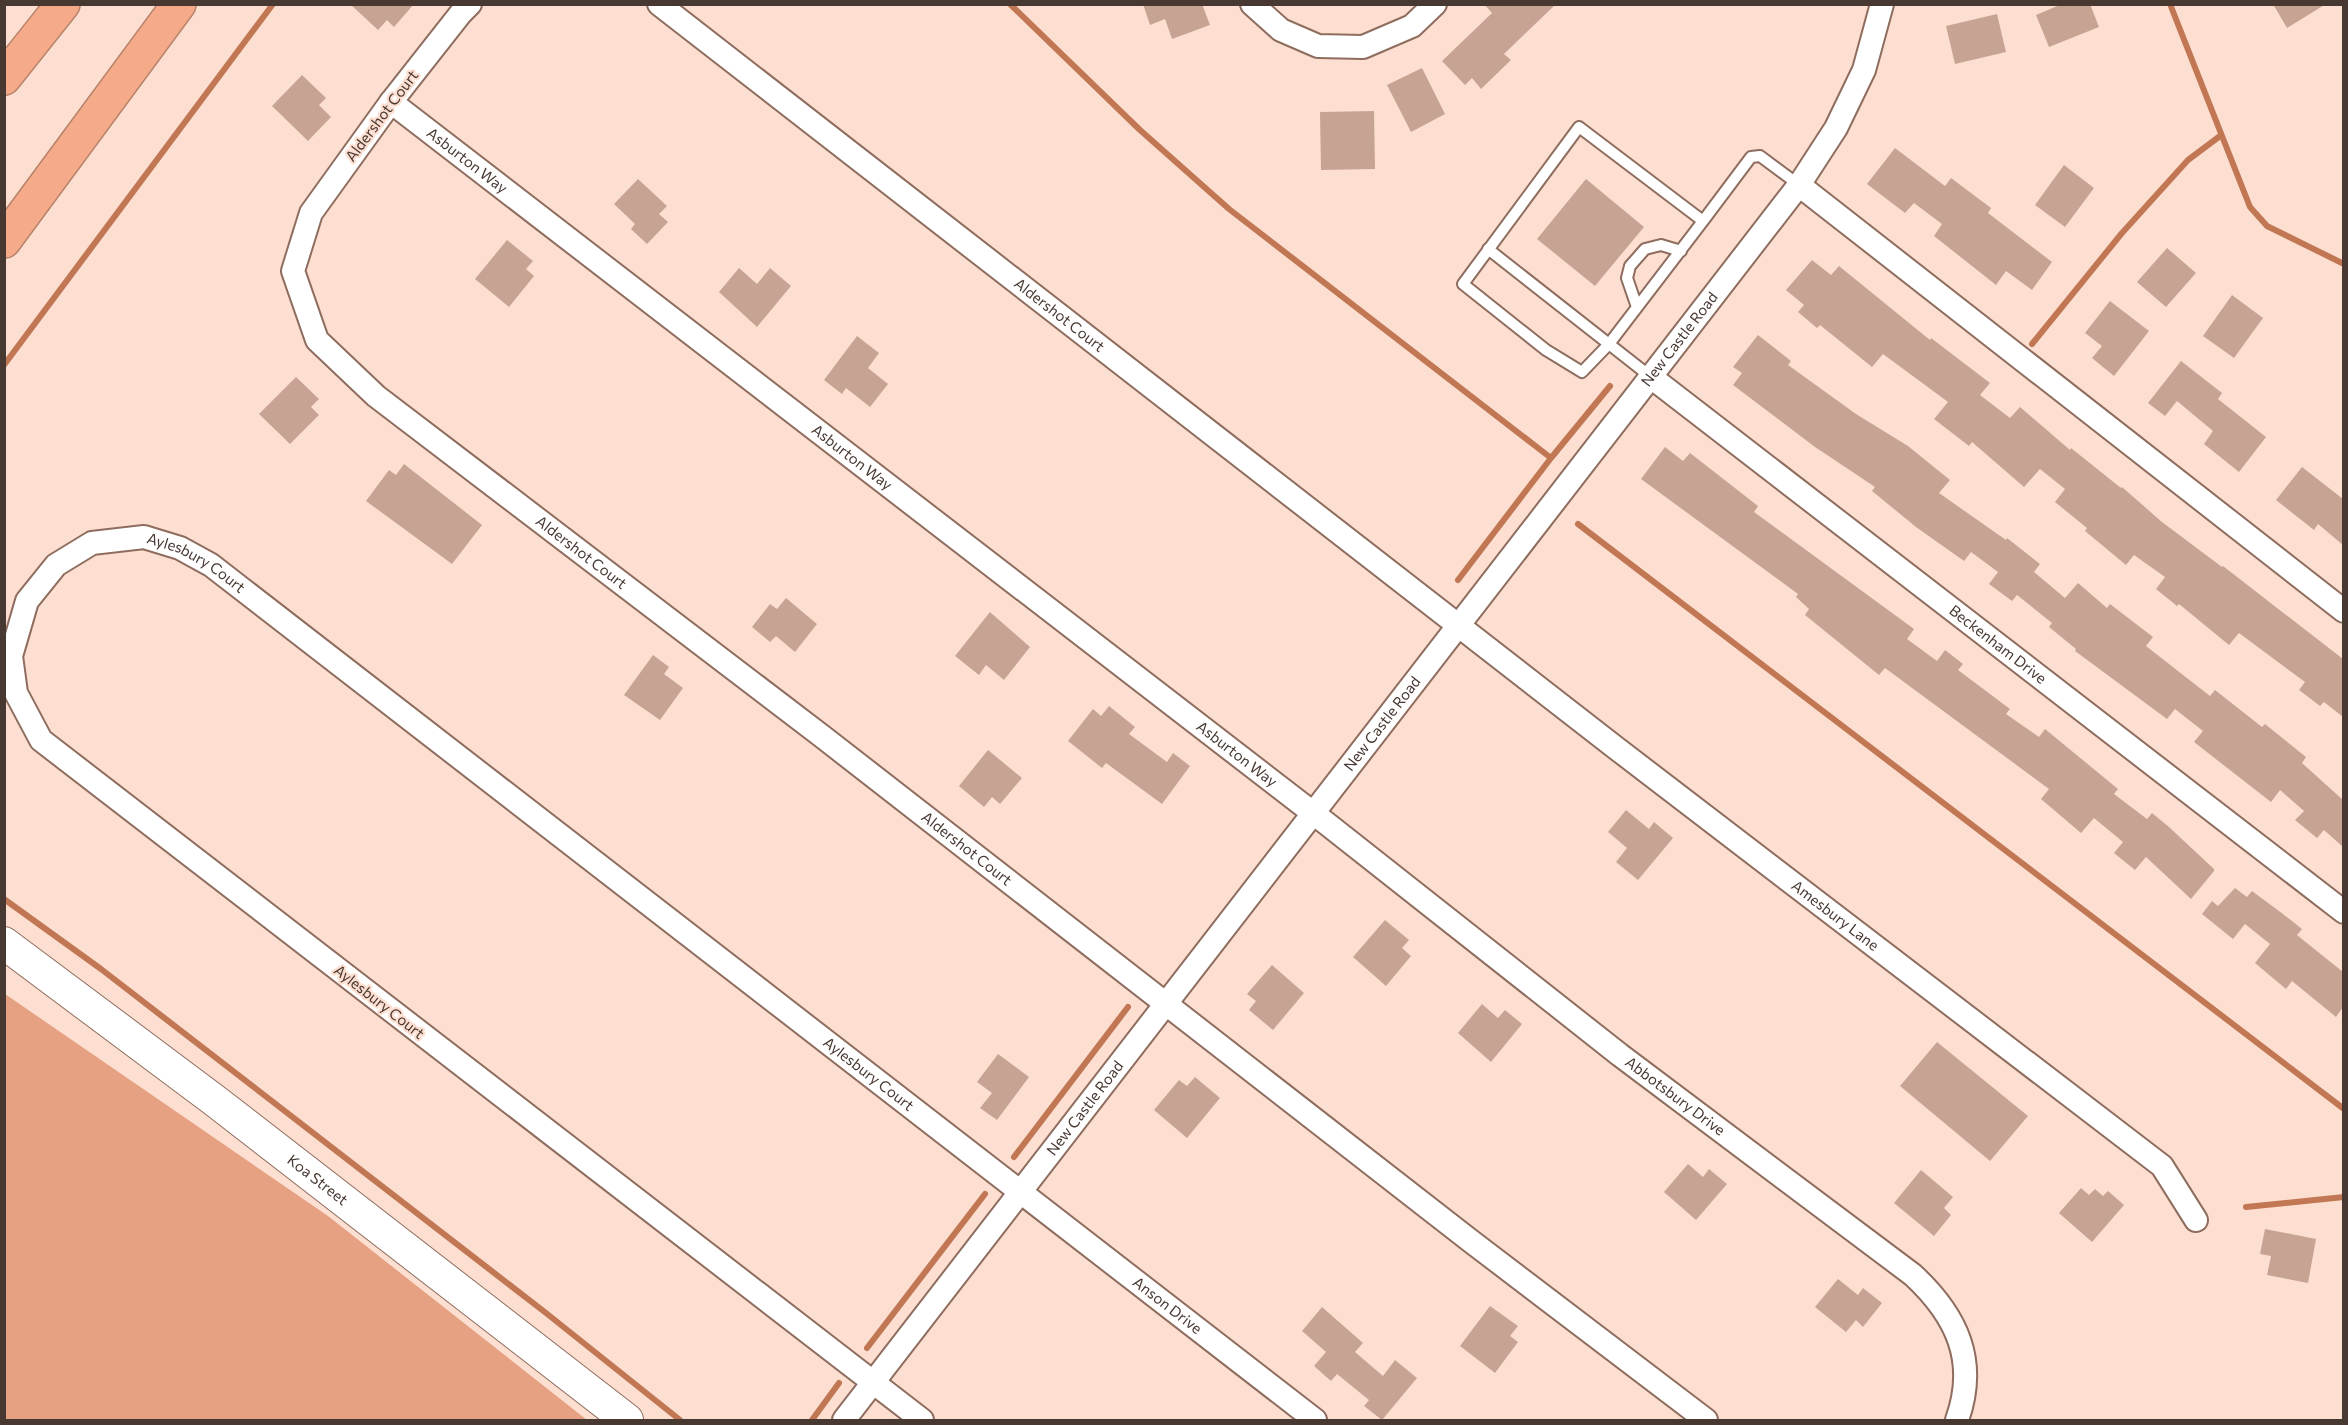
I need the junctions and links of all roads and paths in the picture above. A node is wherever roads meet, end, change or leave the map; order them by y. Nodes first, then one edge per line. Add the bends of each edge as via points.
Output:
1 (63, 4) edge
2 (179, 4) edge
3 (470, 4) edge
4 (659, 4) edge
5 (1252, 4) edge
6 (1435, 4) edge
7 (1882, 4) edge
8 (4, 78) edge
9 (391, 102) junction
10 (1799, 185) junction
11 (1703, 221) junction
12 (4, 241) edge
13 (1488, 249) junction
14 (1681, 251) junction
15 (1637, 307) junction
16 (1609, 344) junction
17 (1651, 377) junction
18 (2343, 611) edge
19 (1458, 625) junction
20 (1314, 814) junction
21 (2343, 912) edge
22 (4, 943) edge
23 (1166, 1003) junction
24 (1020, 1192) junction
25 (2196, 1220) dead end
26 (873, 1383) junction
27 (627, 1420) edge
28 (844, 1420) edge
29 (922, 1420) edge
30 (1315, 1420) edge
31 (1706, 1420) edge
32 (1957, 1420) edge

1 - 8 highway
2 - 12 highway
3 - 9 street, Aldershot Court
4 - 19 street, Aldershot Court
5 - 6 street via 1281,30 1318,46 1363,46 1412,26
7 - 10 street, New Castle Road via 1864,70 1836,128
9 - 20 street, Asburton Way
9 - 23 street, Aldershot Court via 311,213 293,271 317,340 376,396
10 - 11 lane via 1760,156 1751,157
10 - 17 street, New Castle Road
10 - 18 street
11 - 13 lane via 1579,127
11 - 14 lane
13 - 16 lane
13 - 16 lane via 1463,284 1546,350 1582,372
14 - 15 lane
14 - 15 lane via 1661,245 1644,249 1630,266 1627,278
15 - 16 lane
16 - 17 lane
17 - 19 street, New Castle Road
17 - 21 street, Beckenham Drive
19 - 20 street, New Castle Road
19 - 25 street, Amesbury Lane via 2162,1166
20 - 23 street, New Castle Road
20 - 32 street, Abbotsbury Drive via 1620,1055 1925,1287 1948,1313 1961,1348 1964,1389
22 - 27 main road, Koa Street via 214,1100
23 - 24 street, New Castle Road
23 - 31 street
24 - 26 street, New Castle Road
24 - 26 street, Aylesbury Court via 211,565 180,548 144,537 92,543 56,566 27,602 11,656 16,693 40,740
24 - 30 street, Anson Drive
26 - 28 street, New Castle Road
26 - 29 street

